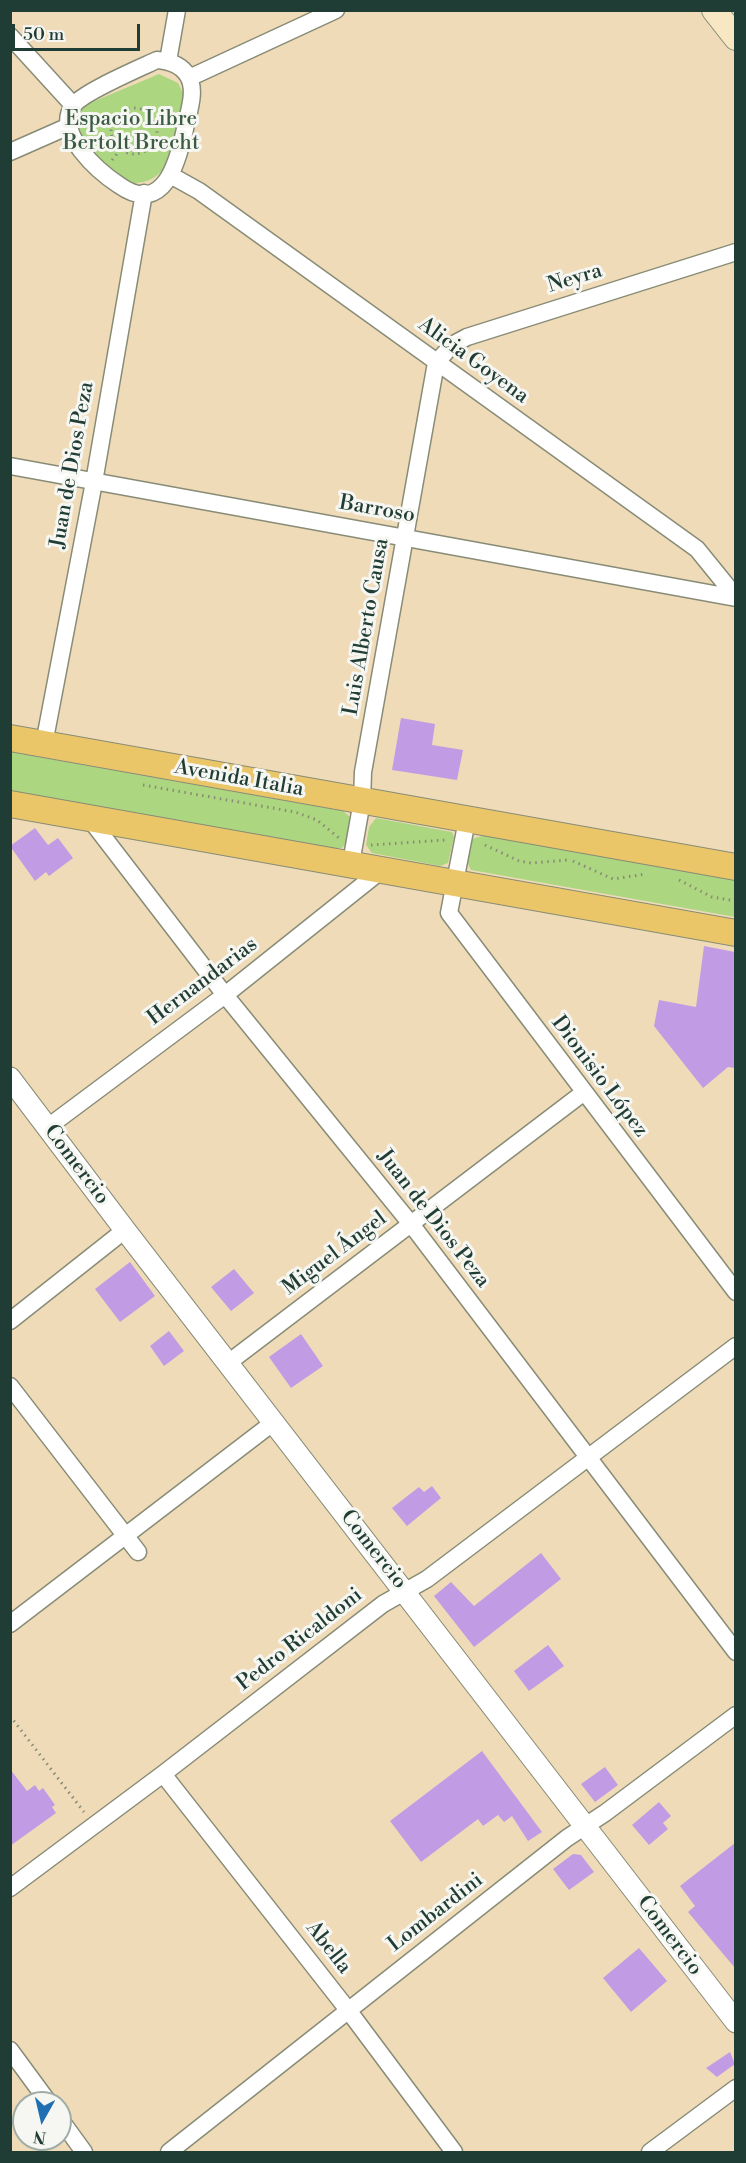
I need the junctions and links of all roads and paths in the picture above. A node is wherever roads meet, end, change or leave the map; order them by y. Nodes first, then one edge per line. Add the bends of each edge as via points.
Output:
1 (177, 10) edge
2 (336, 10) edge
3 (714, 10) edge
4 (10, 36) edge
5 (735, 38) edge
6 (168, 61) junction
7 (189, 78) junction
8 (73, 105) junction
9 (69, 126) junction
10 (157, 133) junction
11 (165, 134) dead end
12 (121, 149) junction
13 (10, 153) edge
14 (107, 165) dead end
15 (172, 176) junction
16 (144, 193) junction
17 (735, 252) edge
18 (436, 363) junction
19 (10, 466) edge
20 (94, 482) junction
21 (405, 538) junction
22 (735, 597) edge
23 (10, 738) edge
24 (44, 744) junction
25 (134, 783) dead end
26 (362, 801) junction
27 (10, 804) edge
28 (90, 818) junction
29 (465, 831) junction
30 (353, 853) junction
31 (735, 867) edge
32 (384, 869) junction
33 (650, 874) dead end
34 (671, 877) dead end
35 (455, 882) junction
36 (735, 901) edge
37 (735, 933) edge
38 (225, 995) junction
39 (10, 1078) edge
40 (583, 1094) junction
41 (48, 1127) junction
42 (411, 1224) junction
43 (125, 1230) junction
44 (735, 1292) edge
45 (10, 1321) edge
46 (735, 1346) edge
47 (228, 1363) junction
48 (10, 1386) edge
49 (274, 1422) junction
50 (588, 1459) junction
51 (123, 1535) junction
52 (138, 1552) dead end
53 (404, 1592) junction
54 (10, 1624) edge
55 (735, 1652) edge
56 (735, 1715) edge
57 (10, 1716) edge
58 (163, 1774) junction
59 (94, 1826) junction
60 (585, 1826) junction
61 (10, 1888) edge
62 (348, 2010) junction
63 (735, 2022) edge
64 (10, 2050) edge
65 (735, 2088) edge
66 (40, 2091) edge
67 (72, 2136) edge
68 (84, 2152) edge
69 (169, 2152) edge
70 (453, 2152) edge
71 (650, 2152) edge

1 - 6 street
2 - 7 street
3 - 5 main road
4 - 8 street
6 - 7 street via 182,68
6 - 8 street via 157,60 81,97
7 - 15 street via 192,97
8 - 9 street via 68,115
9 - 13 street
9 - 16 street via 90,163 100,172 125,189
10 - 11 path
10 - 12 path via 146,150 137,154
10 - 12 path via 150,115 132,108 122,111 111,126 112,139
12 - 14 path
15 - 16 street via 159,188
15 - 18 street, Alicia Goyena via 199,191
16 - 20 street, Juan de Dios Peza
17 - 18 street, Neyra via 466,337 452,345
18 - 21 street, Luis Alberto Causa
18 - 22 street, Alicia Goyena via 697,549
19 - 20 street, Barroso
20 - 21 street, Barroso
20 - 24 street, Juan de Dios Peza
21 - 22 street, Barroso
21 - 26 street, Luis Alberto Causa via 363,772
23 - 24 main road, Avenida Italia
24 - 26 main road, Avenida Italia
25 - 30 path via 295,812 317,820
26 - 29 main road, Avenida Italia
26 - 30 street, Luis Alberto Causa
27 - 28 main road
28 - 30 main road
28 - 38 street, Juan de Dios Peza
29 - 30 path via 437,840 372,845
29 - 31 main road, Avenida Italia
29 - 33 path via 479,843 525,862 570,860 613,879
29 - 35 street
30 - 32 main road
32 - 35 main road
32 - 38 street, Hernandarias
34 - 36 path via 712,897
35 - 37 main road
35 - 40 street, Dionisio López via 449,913
38 - 41 street, Hernandarias
38 - 42 street, Juan de Dios Peza
39 - 41 street, Comercio
40 - 42 street, Miguel Ángel
40 - 44 street, Dionisio López
41 - 43 street, Comercio
42 - 47 street, Miguel Ángel
42 - 50 street, Juan de Dios Peza
43 - 45 street
43 - 47 street, Comercio
46 - 50 street, Pedro Ricaldoni
47 - 49 street, Comercio
48 - 51 street
49 - 51 street
49 - 53 street, Comercio
50 - 53 street, Pedro Ricaldoni
50 - 55 street, Juan de Dios Peza
51 - 52 street
51 - 54 street
53 - 58 street, Pedro Ricaldoni via 383,1604
53 - 60 street, Comercio
56 - 60 street, Lombardini
57 - 59 path
58 - 59 street, Pedro Ricaldoni
58 - 62 street, Abella
59 - 61 street, Pedro Ricaldoni
60 - 62 street, Lombardini
60 - 63 street, Comercio
62 - 69 street, Lombardini
62 - 70 street, Abella
64 - 66 street
65 - 71 street
67 - 68 street

